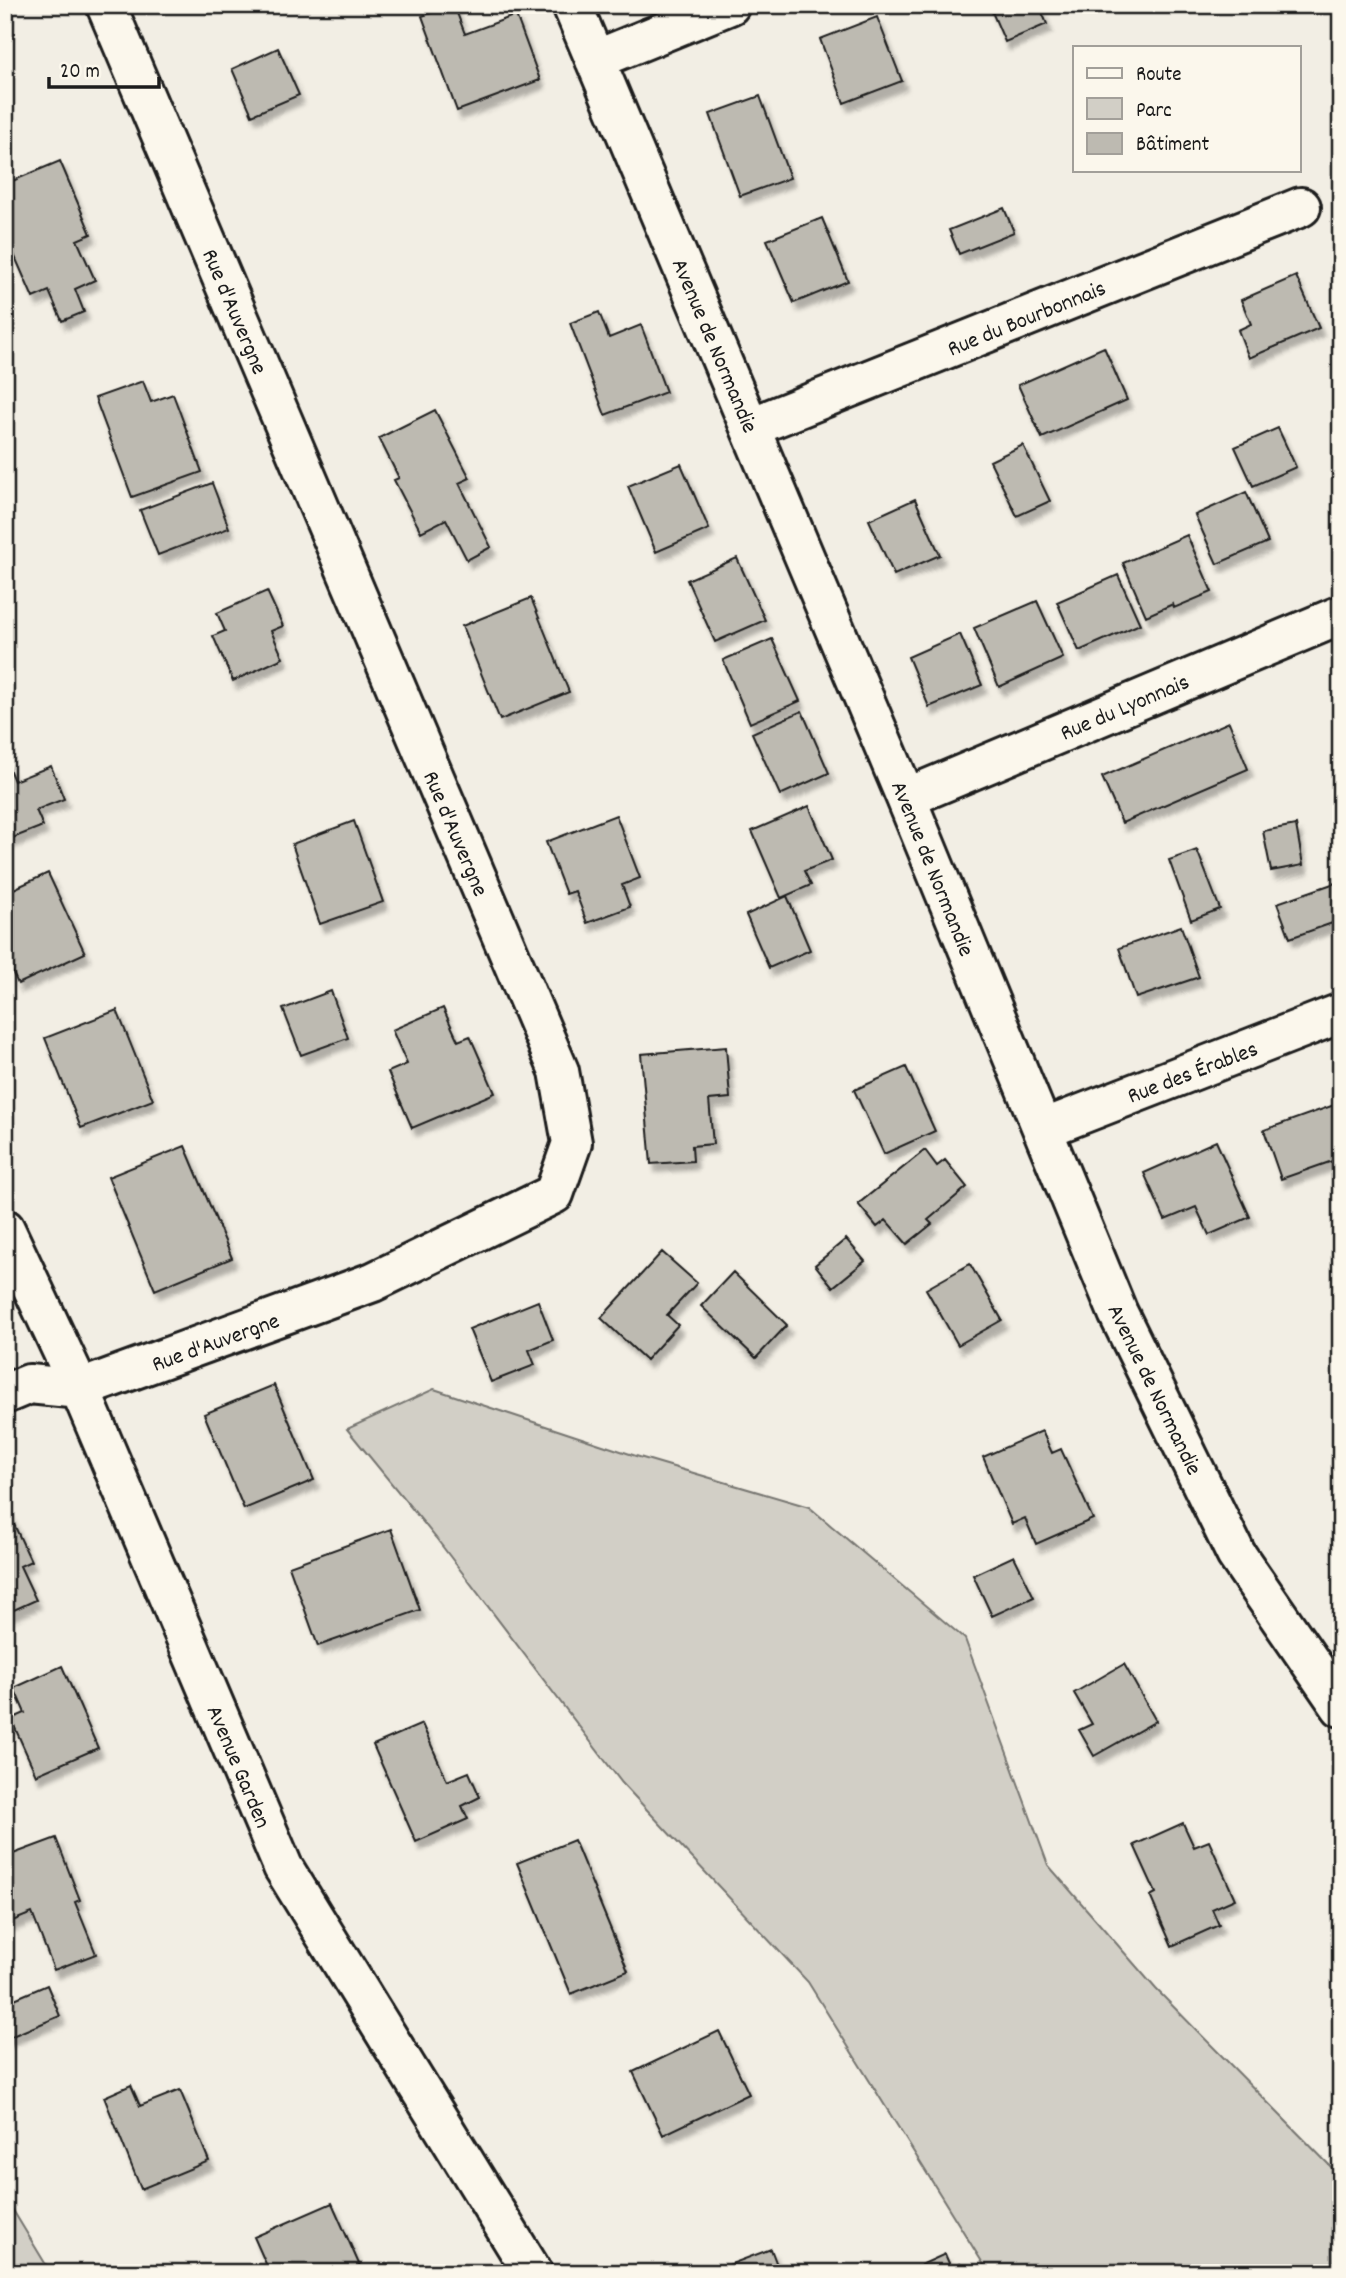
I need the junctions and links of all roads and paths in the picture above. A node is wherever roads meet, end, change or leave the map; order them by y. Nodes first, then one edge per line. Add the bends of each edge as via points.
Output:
1 (106, 5) edge
2 (572, 5) edge
3 (730, 5) edge
4 (595, 60) junction
5 (1301, 207) dead end
6 (751, 427) junction
7 (1341, 615) edge
8 (906, 798) junction
9 (1341, 1013) edge
10 (1043, 1129) junction
11 (5, 1229) edge
12 (80, 1389) junction
13 (5, 1394) edge
14 (1341, 1707) edge
15 (533, 2273) edge

1 - 12 street, Rue d'Auvergne via 559,1071 572,1143 554,1194 373,1282
2 - 4 street, Avenue de Normandie
3 - 4 street
4 - 6 street, Avenue de Normandie
5 - 6 street, Rue du Bourbonnais
6 - 8 street, Avenue de Normandie
7 - 8 street, Rue du Lyonnais
8 - 10 street, Avenue de Normandie
9 - 10 street, Rue des Érables
10 - 14 street, Avenue de Normandie via 1118,1313 1236,1554
11 - 12 street, Avenue Garden
12 - 13 street via 29,1384
12 - 15 street, Avenue Garden via 283,1867

